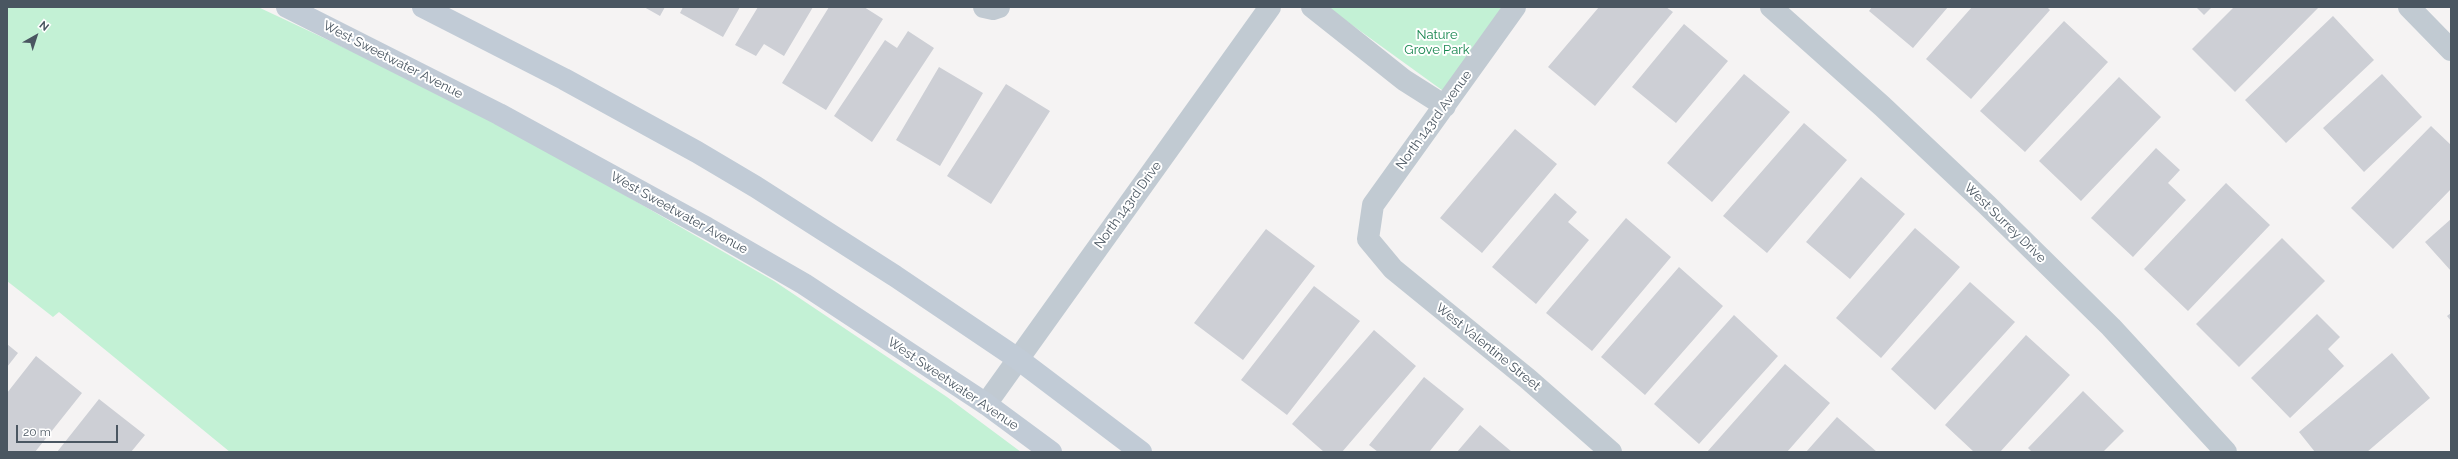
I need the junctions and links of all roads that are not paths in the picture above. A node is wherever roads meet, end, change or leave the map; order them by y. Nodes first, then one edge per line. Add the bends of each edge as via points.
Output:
1 (287, 7) edge
2 (423, 7) edge
3 (1270, 7) edge
4 (1312, 7) edge
5 (1515, 7) edge
6 (1770, 7) edge
7 (2409, 7) edge
8 (2451, 50) edge
9 (1445, 106) junction
10 (1368, 238) joint
11 (1018, 358) junction
12 (986, 404) junction
13 (1051, 452) edge
14 (1141, 452) edge
15 (1611, 452) edge
16 (2226, 452) edge

1 - 12 street, West Sweetwater Avenue via 419,72 707,228 804,284
2 - 11 street via 564,79 697,152 895,276
3 - 11 street, North 143rd Drive
4 - 9 street via 1404,80
5 - 9 street, North 143rd Avenue
6 - 16 street, West Surrey Drive via 1882,106 1998,216 2111,327
7 - 8 street
9 - 10 street, North 143rd Avenue via 1373,205
10 - 15 street, West Valentine Street via 1393,269 1528,379
11 - 12 street, North 143rd Drive
11 - 14 street
12 - 13 street, West Sweetwater Avenue

